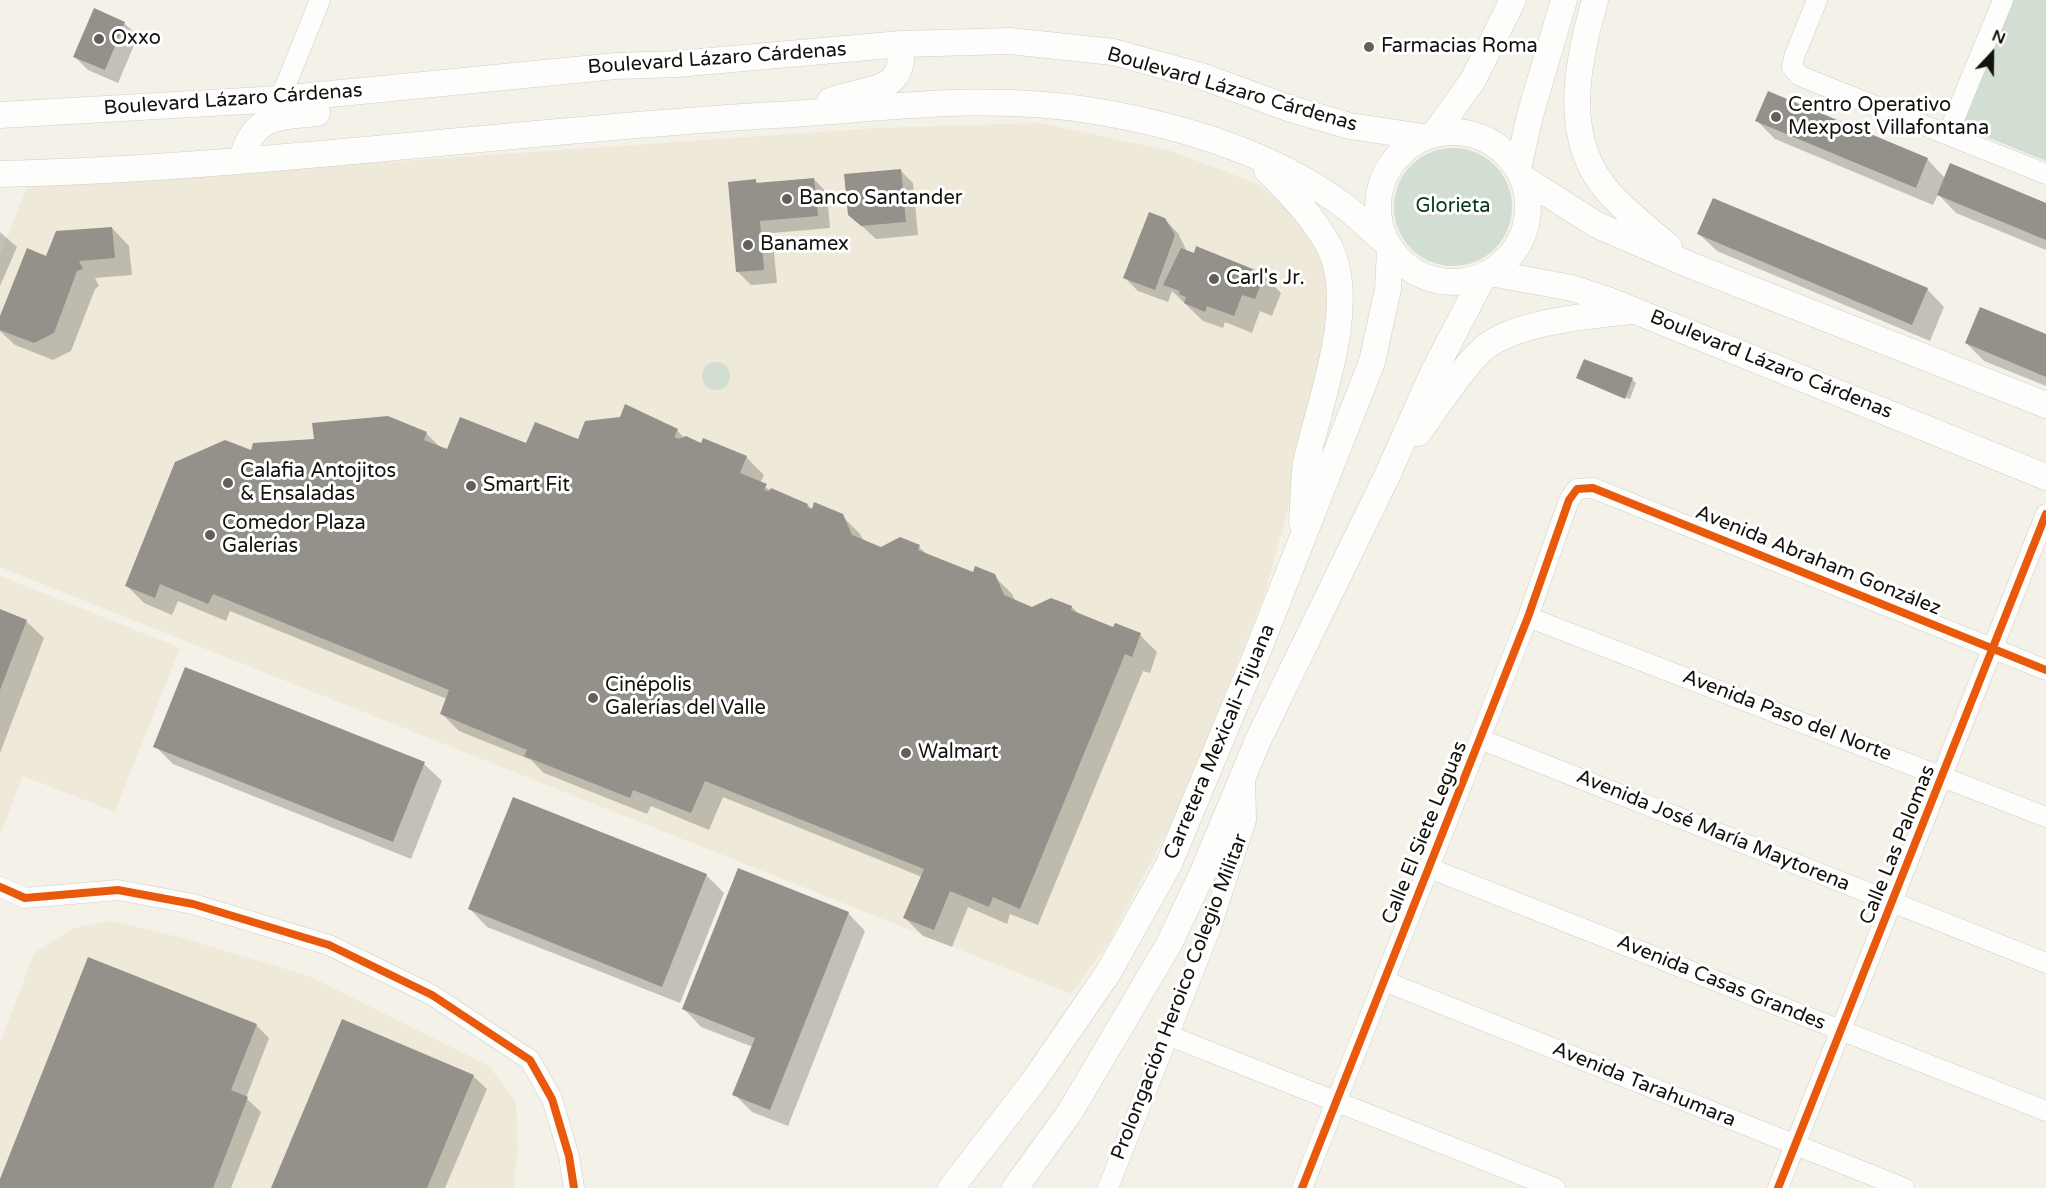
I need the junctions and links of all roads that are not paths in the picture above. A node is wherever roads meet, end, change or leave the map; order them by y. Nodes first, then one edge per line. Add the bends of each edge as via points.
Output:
1 (320, 0) edge
2 (1513, 0) edge
3 (1564, 0) edge
4 (1595, 0) edge
5 (1817, 0) edge
6 (2002, 0) edge
7 (901, 44) junction
8 (449, 84) junction
9 (280, 99) junction
10 (809, 113) junction
11 (0, 115) edge
12 (1948, 134) junction
13 (1429, 135) junction
14 (1250, 152) junction
15 (242, 159) junction
16 (1521, 173) junction
17 (0, 174) edge
18 (2046, 174) edge
19 (1387, 245) junction
20 (1690, 265) junction
21 (1487, 274) junction
22 (1635, 310) junction
23 (2046, 405) edge
24 (2046, 477) edge
25 (1386, 478) junction
26 (1577, 489) joint
27 (2046, 514) edge
28 (1301, 541) junction
29 (1528, 616) junction
30 (1994, 650) junction
31 (1257, 653) junction
32 (2046, 670) edge
33 (1258, 738) junction
34 (1480, 739) junction
35 (1245, 769) junction
36 (1943, 776) junction
37 (2046, 817) edge
38 (1429, 868) junction
39 (0, 888) edge
40 (1892, 902) junction
41 (2046, 963) edge
42 (1384, 981) junction
43 (1841, 1030) junction
44 (1170, 1036) junction
45 (1336, 1102) junction
46 (2046, 1111) edge
47 (1795, 1145) junction
48 (574, 1188) edge
49 (951, 1188) edge
50 (1015, 1188) edge
51 (1108, 1188) edge
52 (1302, 1188) edge
53 (1556, 1188) edge
54 (1778, 1188) edge
55 (1904, 1188) edge

1 - 9 street
2 - 13 main road via 1473,80
3 - 16 main road via 1530,115
4 - 20 main road via 1577,70 1576,118 1588,160 1610,194
5 - 12 street via 1794,57 1792,67 1800,76
6 - 12 street
7 - 8 main road, Boulevard Lázaro Cárdenas via 616,66
7 - 10 main road via 902,67 894,80 836,98
7 - 13 main road, Boulevard Lázaro Cárdenas via 1010,41 1113,52 1201,76 1350,126
8 - 9 main road, Boulevard Lázaro Cárdenas
8 - 15 main road via 421,101 271,120 250,134
9 - 11 main road, Boulevard Lázaro Cárdenas
10 - 14 main road via 998,101 1087,110 1152,123
10 - 15 main road
12 - 18 street
13 - 16 main road via 1455,131 1474,134 1499,148
13 - 19 main road via 1400,152 1384,174 1377,208
14 - 19 main road via 1341,204
14 - 28 main road via 1311,216 1331,250 1339,288 1338,332 1306,465
15 - 17 main road
16 - 20 main road via 1597,225
16 - 21 main road via 1528,198 1528,219 1522,239 1510,256
19 - 21 main road via 1414,271 1443,282
19 - 28 main road, Carretera Mexicali–Tijuana via 1388,289 1372,362
20 - 23 main road
21 - 22 main road, Boulevard Lázaro Cárdenas via 1572,288
21 - 25 main road via 1433,373
22 - 24 main road, Boulevard Lázaro Cárdenas
22 - 25 main road via 1537,327 1510,334 1484,348
25 - 33 main road, Carretera Mexicali–Tijuana
26 - 29 street, Calle El Siete Leguas via 1569,500
26 - 30 street, Avenida Abraham González via 1593,488
27 - 30 street, Calle Las Palomas
28 - 31 main road, Carretera Mexicali–Tijuana
29 - 34 street, Calle El Siete Leguas
29 - 36 street, Avenida Paso del Norte
30 - 32 street, Avenida Abraham González
30 - 36 street, Calle Las Palomas
31 - 33 main road via 1267,657 1274,667
31 - 49 main road, Carretera Mexicali–Tijuana via 1168,866 1108,973
33 - 35 main road, Carretera Mexicali–Tijuana
34 - 38 street, Calle El Siete Leguas
34 - 40 street, Avenida José María Maytorena
35 - 44 street, Prolongación Heroico Colegio Militar via 1246,820
35 - 50 main road, Carretera Mexicali–Tijuana via 1169,945 1070,1112
36 - 37 street, Avenida Paso del Norte
36 - 40 street, Calle Las Palomas
38 - 42 street, Calle El Siete Leguas
38 - 43 street, Avenida Casas Grandes
39 - 48 street via 25,898 118,890 193,904 329,945 432,995 530,1060 552,1099
40 - 41 street, Avenida José María Maytorena
40 - 43 street, Calle Las Palomas
42 - 45 street, Calle El Siete Leguas
42 - 47 street, Avenida Tarahumara
43 - 46 street, Avenida Casas Grandes
43 - 47 street, Calle Las Palomas
44 - 45 street
44 - 51 street, Prolongación Heroico Colegio Militar
45 - 52 street, Calle El Siete Leguas
45 - 53 street
47 - 54 street, Calle Las Palomas
47 - 55 street, Avenida Tarahumara

